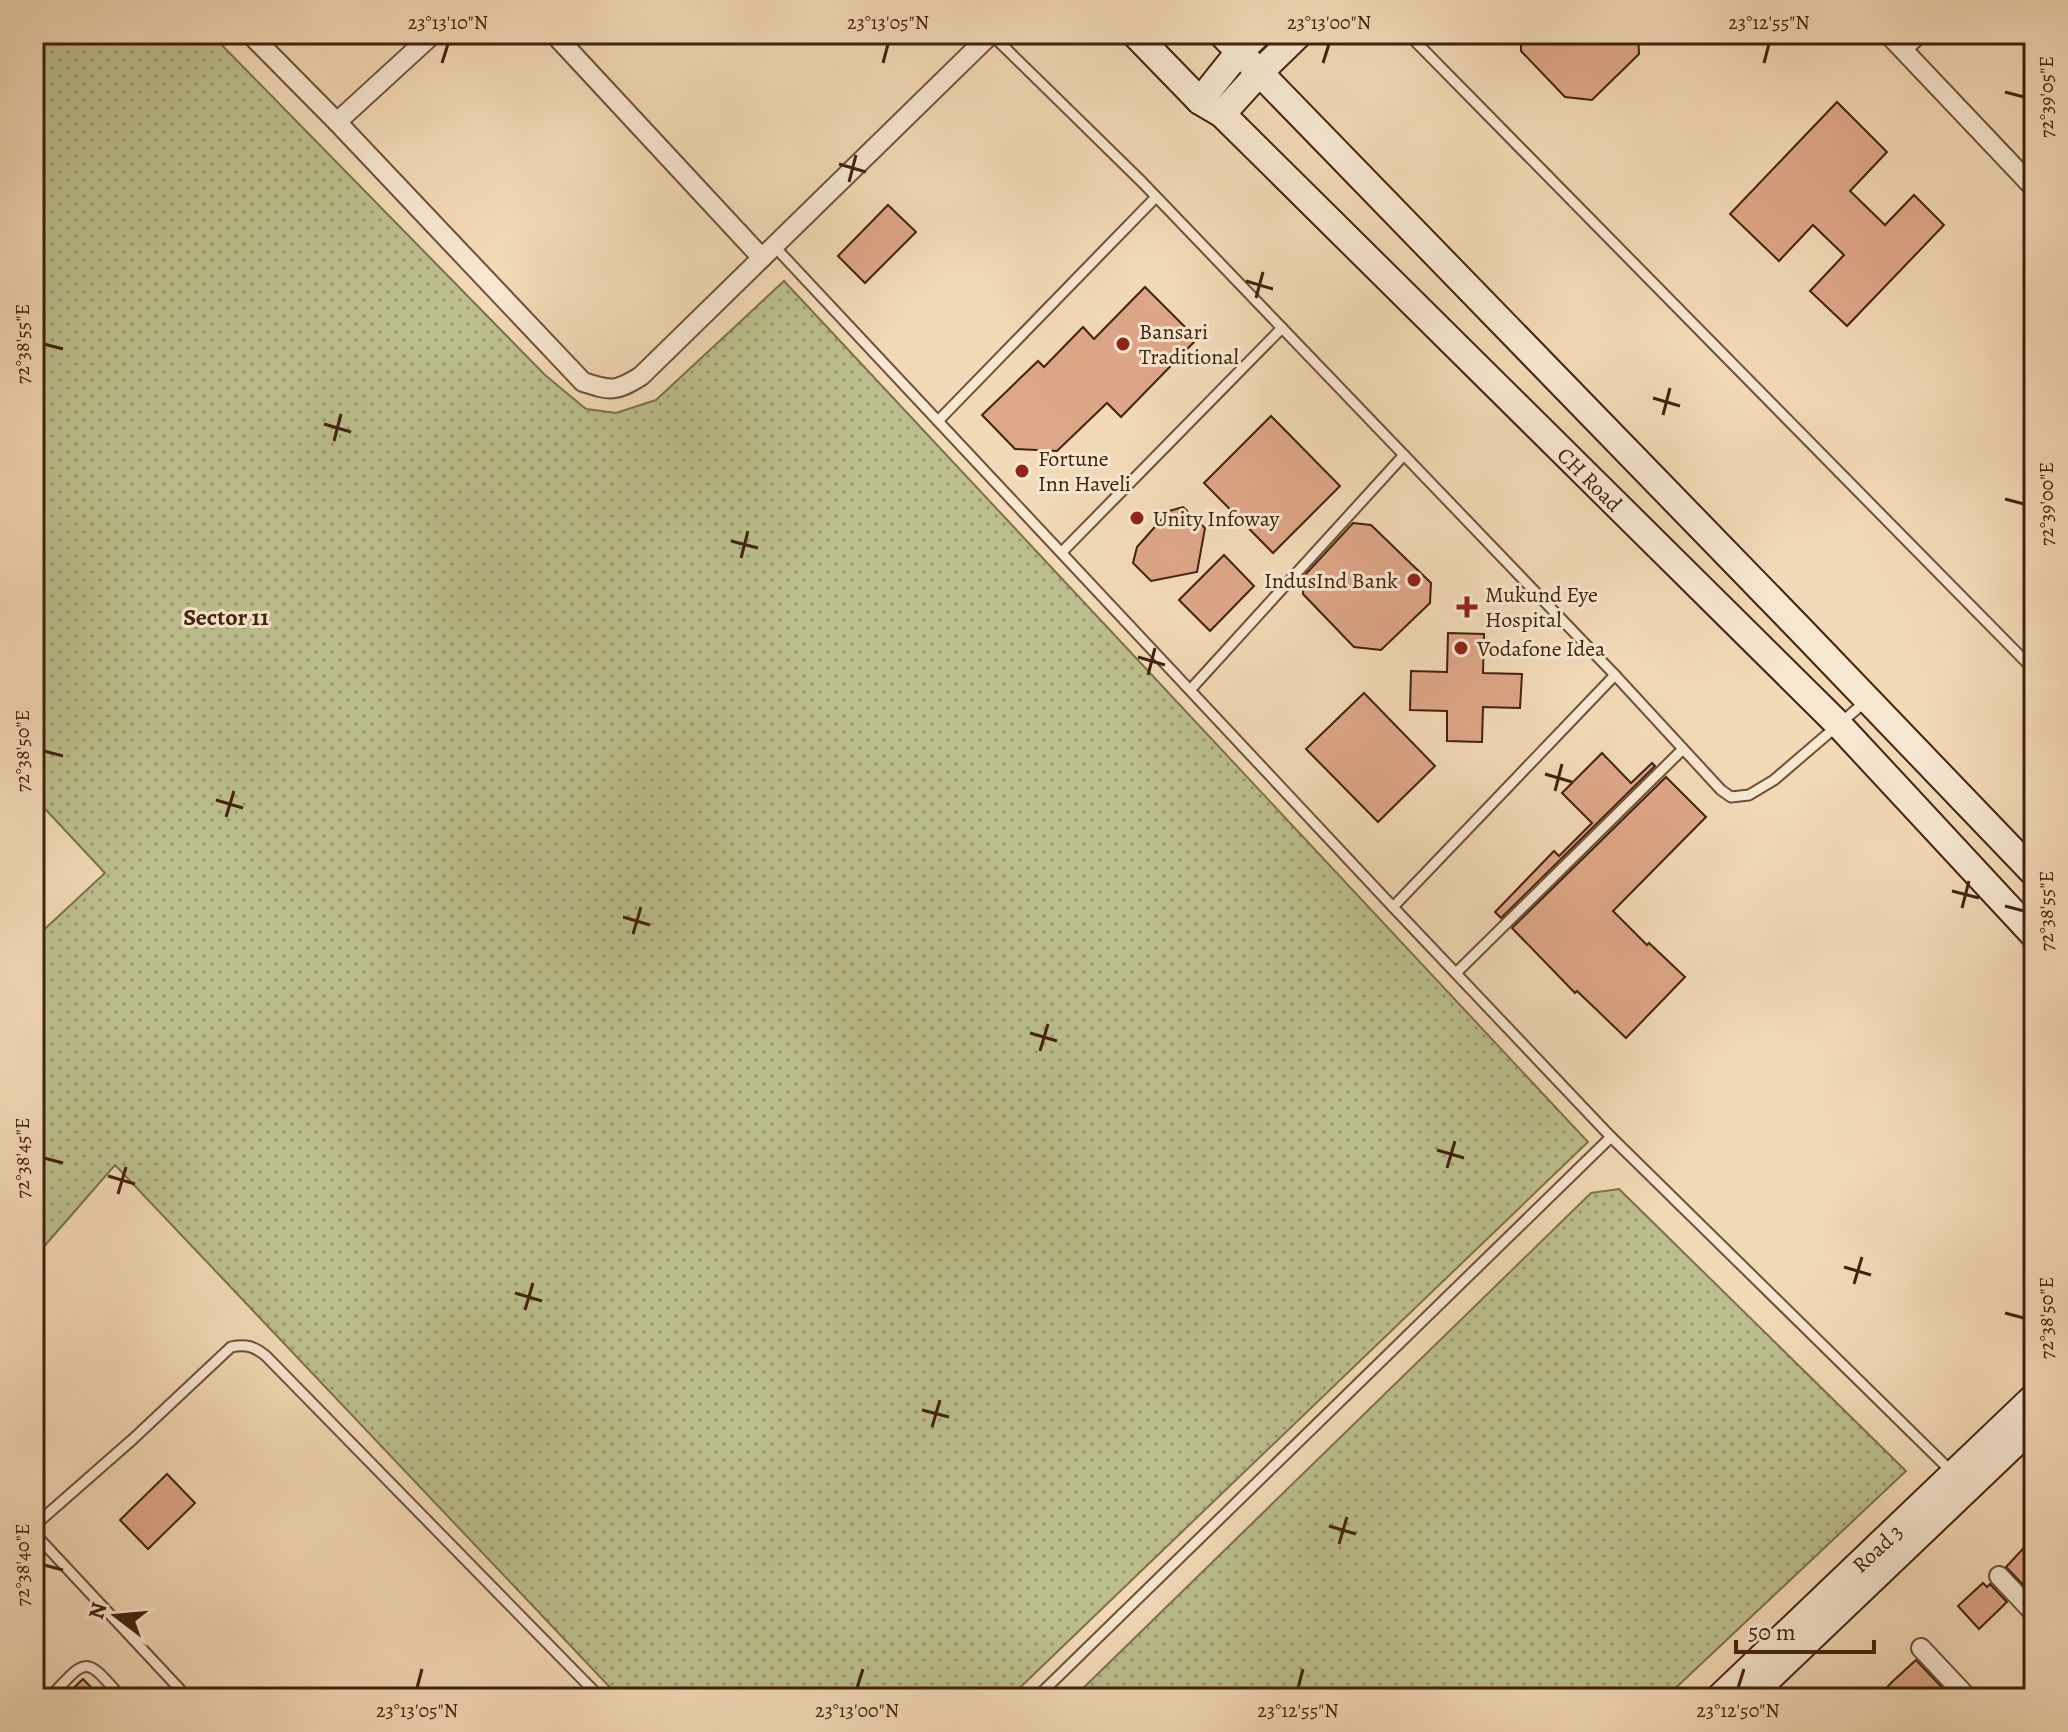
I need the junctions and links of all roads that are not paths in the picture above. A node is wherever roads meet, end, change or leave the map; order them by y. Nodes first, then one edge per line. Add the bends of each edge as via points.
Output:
1 (250, 34) edge
2 (433, 34) edge
3 (554, 34) edge
4 (991, 34) edge
5 (1135, 34) edge
6 (1258, 34) edge
7 (1299, 34) edge
8 (1408, 34) edge
9 (1888, 34) edge
10 (1918, 34) edge
11 (1231, 43) edge
12 (1903, 49) junction
13 (1260, 72) junction
14 (1211, 108) junction
15 (337, 122) junction
16 (2034, 188) edge
17 (1156, 197) junction
18 (768, 252) junction
19 (1282, 328) junction
20 (938, 421) junction
21 (1404, 455) junction
22 (1062, 552) junction
23 (2034, 670) edge
24 (1615, 675) junction
25 (1190, 690) junction
26 (1868, 700) junction
27 (1839, 725) junction
28 (1683, 749) junction
29 (2034, 873) edge
30 (1393, 907) junction
31 (2034, 935) edge
32 (1456, 973) junction
33 (1611, 1137) junction
34 (2034, 1397) edge
35 (2034, 1425) edge
36 (1955, 1475) junction
37 (34, 1526) edge
38 (34, 1533) edge
39 (1999, 1576) dead end
40 (2034, 1613) edge
41 (1921, 1648) dead end
42 (590, 1687) junction
43 (49, 1698) edge
44 (122, 1698) edge
45 (188, 1698) edge
46 (578, 1698) edge
47 (601, 1698) edge
48 (1036, 1698) edge
49 (1719, 1698) edge
50 (1748, 1698) edge
51 (1968, 1698) edge

1 - 15 street
2 - 15 street
3 - 18 street
4 - 17 lane
4 - 18 street
5 - 14 street, CH Road
6 - 11 street
7 - 13 street
8 - 23 lane
9 - 12 street
10 - 12 street
11 - 13 street, CH Road
11 - 14 street
12 - 16 street
13 - 14 street
13 - 26 street, CH Road
14 - 27 street, CH Road
15 - 18 street via 591,385 621,389 641,376
17 - 19 lane
17 - 20 lane
18 - 20 lane
19 - 21 lane
19 - 22 lane
20 - 22 lane
21 - 24 lane
21 - 25 lane
22 - 25 lane
24 - 28 lane
24 - 30 lane
25 - 30 lane
26 - 27 lane
26 - 29 street, CH Road
27 - 28 lane via 1749,795 1731,797
27 - 31 street, CH Road
28 - 32 lane
30 - 32 lane
32 - 33 lane
33 - 36 lane
33 - 48 lane
34 - 36 street, Road 3
35 - 50 street, Road 3
36 - 49 street, Road 3
37 - 42 lane via 231,1347 254,1347
38 - 45 lane
39 - 40 street
41 - 51 street
42 - 46 lane
42 - 47 lane
43 - 44 lane via 85,1665 97,1669

